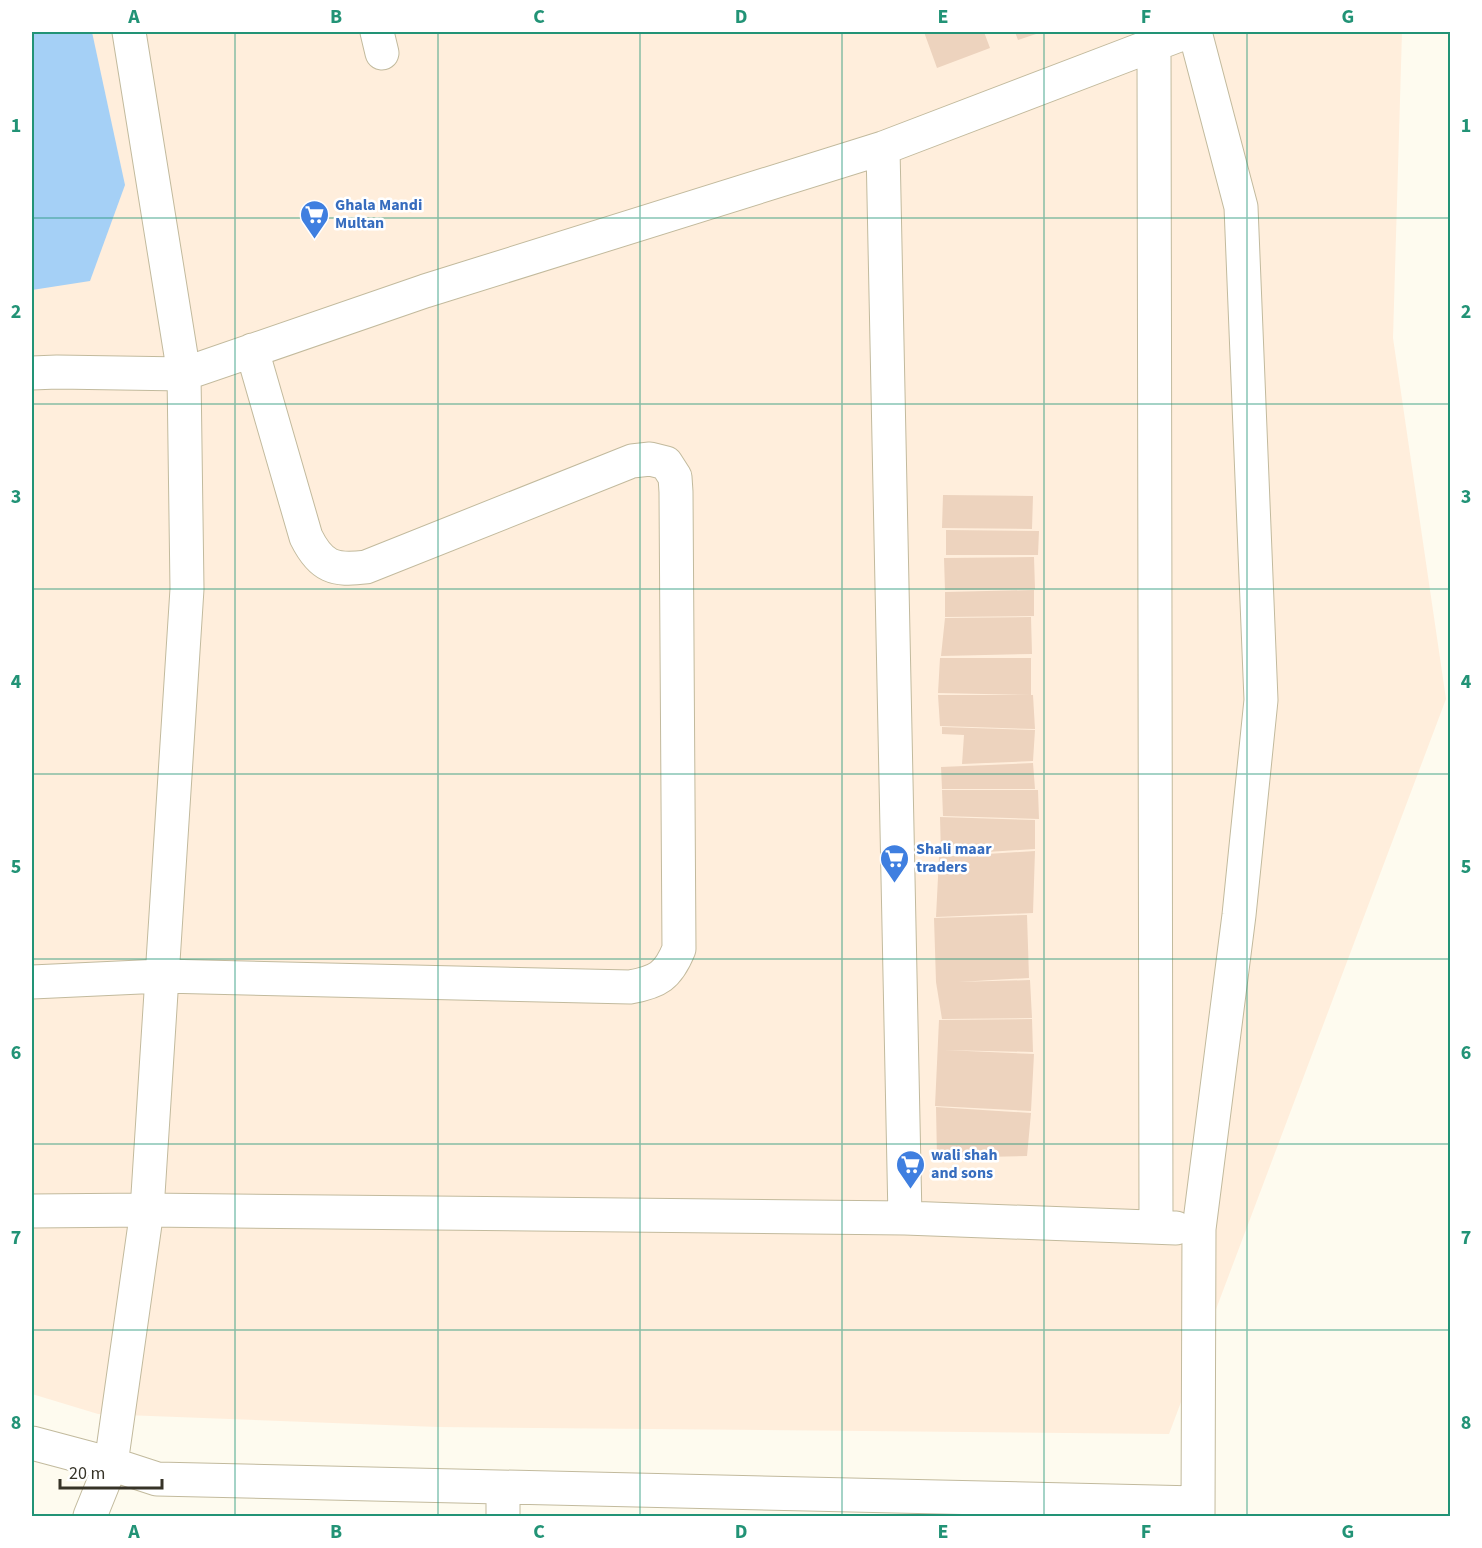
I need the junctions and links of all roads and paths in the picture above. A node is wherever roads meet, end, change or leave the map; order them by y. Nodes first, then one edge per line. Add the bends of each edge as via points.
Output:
1 (129, 32) edge
2 (1187, 32) edge
3 (1195, 32) edge
4 (1154, 44) junction
5 (883, 148) junction
6 (252, 350) junction
7 (32, 373) edge
8 (184, 374) junction
9 (162, 976) junction
10 (32, 982) edge
11 (32, 1210) edge
12 (147, 1210) junction
13 (905, 1218) junction
14 (1156, 1227) junction
15 (1199, 1229) junction
16 (32, 1443) edge
17 (111, 1464) junction
18 (503, 1502) edge
19 (1198, 1510) edge
20 (90, 1516) edge

1 - 8 street
2 - 4 street
3 - 15 street via 1241,207 1261,700 1239,915
4 - 5 street
4 - 14 street
5 - 6 street via 425,291
5 - 13 street
6 - 8 street
6 - 9 street via 306,537 325,563 345,570 366,567 632,461 650,459 666,463 675,477 676,492 680,949 662,977 630,987
7 - 8 street
8 - 9 street via 187,589
9 - 10 street
9 - 12 street
11 - 12 street
12 - 13 street
12 - 17 street
13 - 14 street
14 - 15 street
15 - 19 street
16 - 17 street
17 - 18 street via 157,1479
17 - 20 street
18 - 19 street

